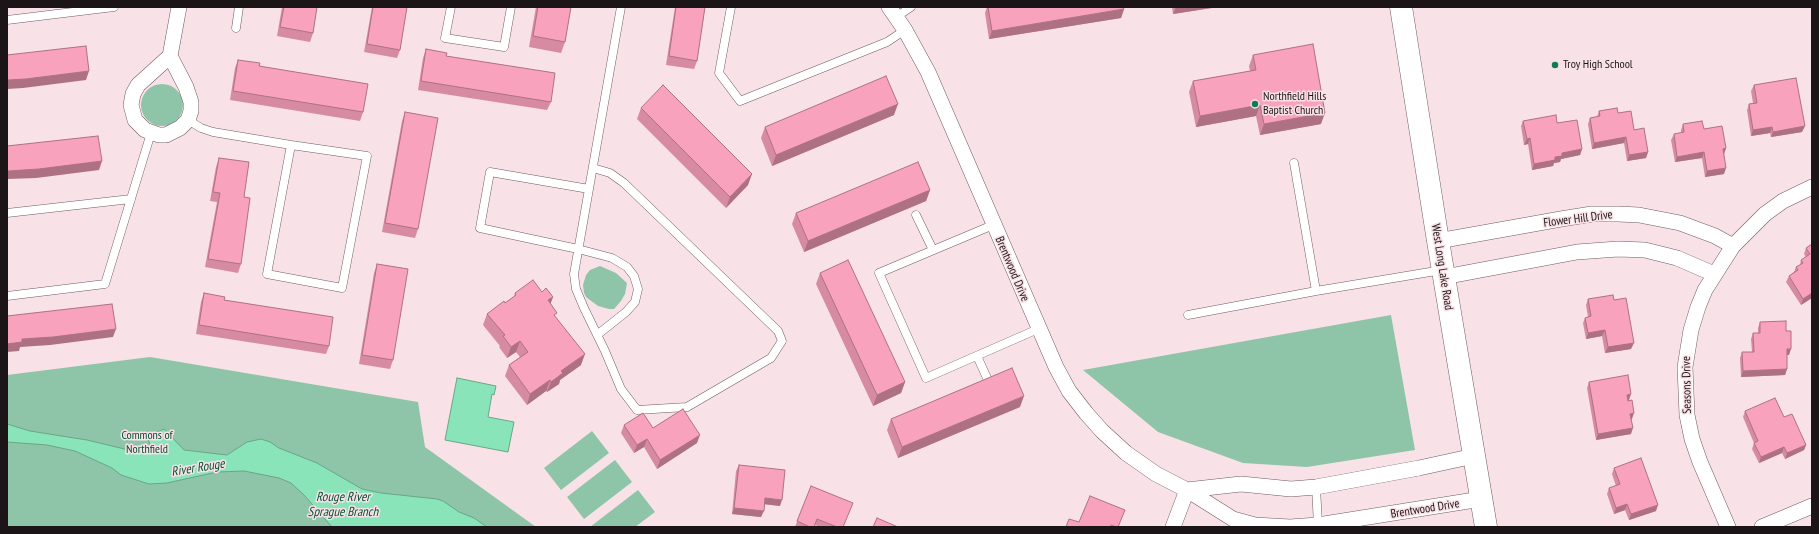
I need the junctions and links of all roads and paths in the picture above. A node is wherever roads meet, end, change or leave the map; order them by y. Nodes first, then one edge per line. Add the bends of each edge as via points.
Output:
1 (114, 7) edge
2 (179, 7) edge
3 (240, 7) edge
4 (451, 7) edge
5 (511, 7) edge
6 (621, 7) edge
7 (731, 7) edge
8 (911, 7) edge
9 (1401, 7) edge
10 (893, 12) edge
11 (7, 20) edge
12 (236, 28) dead end
13 (905, 30) junction
14 (170, 56) junction
15 (188, 120) junction
16 (151, 133) junction
17 (291, 145) junction
18 (1294, 163) dead end
19 (593, 168) junction
20 (1812, 187) edge
21 (589, 189) junction
22 (131, 199) junction
23 (7, 214) edge
24 (916, 214) dead end
25 (993, 225) junction
26 (1438, 241) junction
27 (1733, 246) junction
28 (578, 249) junction
29 (932, 250) junction
30 (1443, 273) junction
31 (1714, 274) junction
32 (1316, 291) junction
33 (7, 296) edge
34 (1188, 315) dead end
35 (1038, 329) junction
36 (597, 335) junction
37 (977, 356) junction
38 (987, 378) edge
39 (1474, 456) junction
40 (1316, 487) junction
41 (1187, 490) junction
42 (1481, 499) junction
43 (1812, 506) edge
44 (1318, 525) junction
45 (1173, 527) edge
46 (1486, 527) edge
47 (1728, 527) edge
48 (1762, 527) edge

1 - 11 lane
2 - 14 street
3 - 12 lane
4 - 5 lane via 445,38 504,47
6 - 19 lane
7 - 13 lane via 719,73 740,101 887,42
8 - 10 lane
9 - 26 main road, West Long Lake Road
10 - 13 street, Brentwood Drive
13 - 25 street, Brentwood Drive via 928,72
14 - 15 street via 189,95 191,111
14 - 16 street via 138,85 133,94 131,105 135,120
15 - 16 street via 180,128 166,135
15 - 17 lane via 213,132
16 - 22 lane
17 - 17 lane via 267,274 342,288 366,156
18 - 32 lane
19 - 21 lane
19 - 36 lane via 610,173 624,184 778,331 782,342 771,358 687,407 637,410 621,389
20 - 27 street via 1783,201 1765,214
21 - 28 lane
21 - 28 lane via 490,172 480,228
22 - 23 lane
22 - 33 lane via 105,284
24 - 29 lane
25 - 29 lane
25 - 35 street, Brentwood Drive
26 - 27 street, Flower Hill Drive via 1592,214 1618,214 1639,215 1680,223 1715,236
26 - 30 main road, West Long Lake Road
27 - 31 street, Seasons Drive
28 - 36 lane via 574,274 576,289
28 - 36 lane via 612,258 634,276 638,288 635,302
29 - 37 lane via 879,273 926,378
30 - 31 street via 1577,252 1618,249 1645,250 1677,258
30 - 32 lane
30 - 39 main road, West Long Lake Road
31 - 47 street, Seasons Drive via 1698,307 1691,330 1685,367 1685,390 1692,439
32 - 34 lane
35 - 37 lane
35 - 41 street, Brentwood Drive via 1069,391 1102,431 1156,474
37 - 38 lane
39 - 40 street
39 - 42 main road, West Long Lake Road
40 - 41 street via 1291,489 1241,484
40 - 44 lane
41 - 44 street, Brentwood Drive via 1233,519 1255,525
41 - 45 street
42 - 44 street, Brentwood Drive
42 - 46 main road, West Long Lake Road
43 - 48 street

